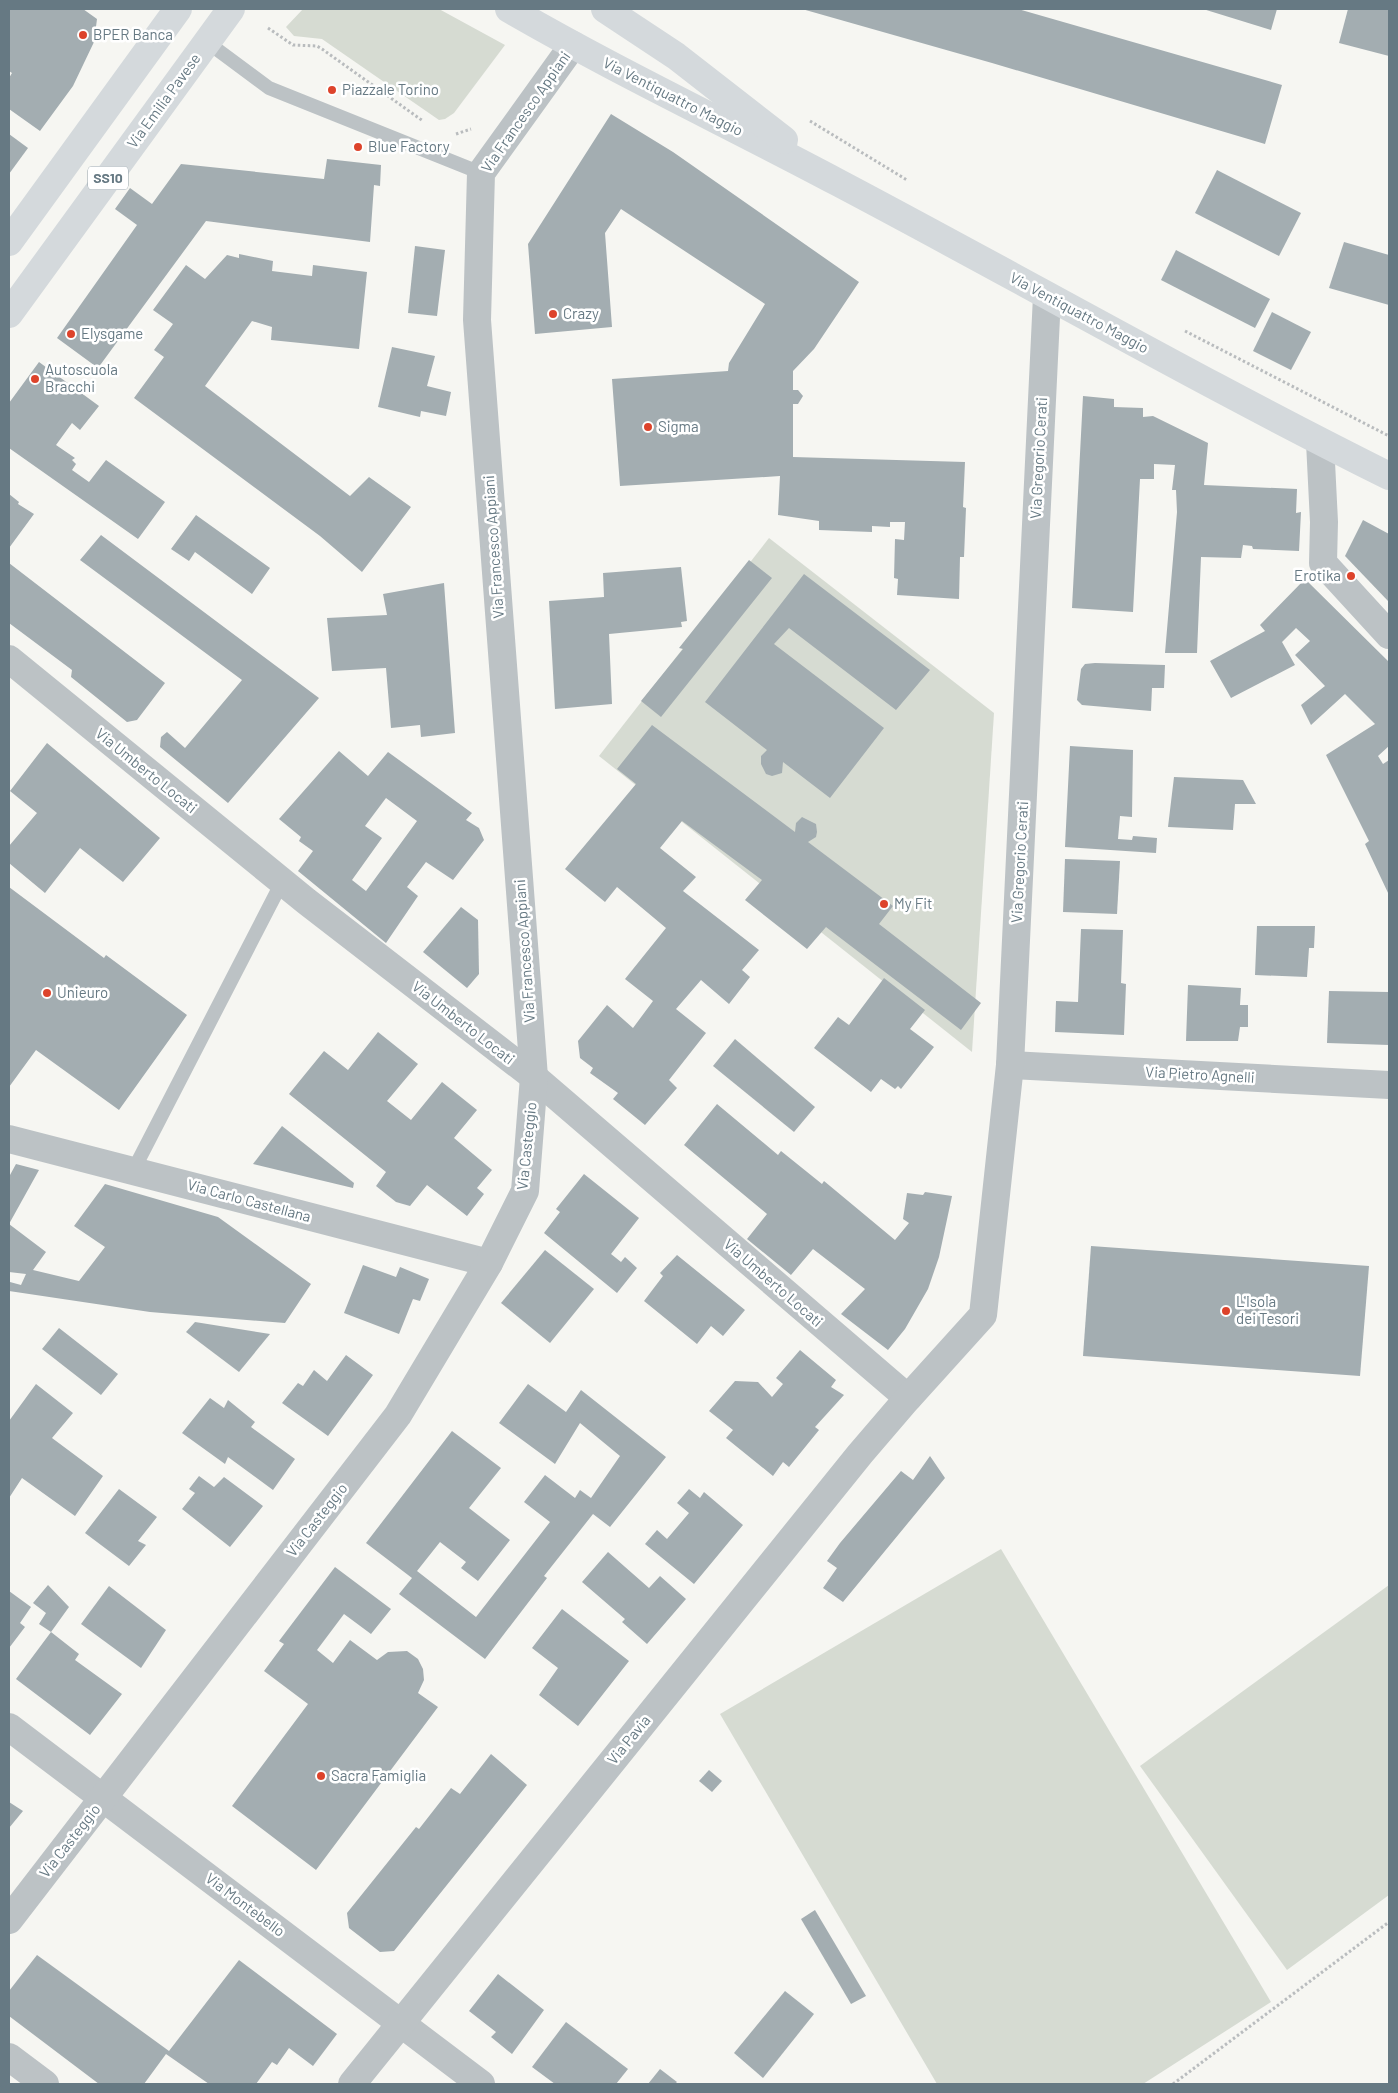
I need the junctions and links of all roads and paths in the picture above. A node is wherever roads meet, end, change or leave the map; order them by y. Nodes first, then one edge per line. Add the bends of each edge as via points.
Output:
1 (178, 9) edge
2 (232, 9) edge
3 (509, 9) edge
4 (606, 9) edge
5 (625, 9) edge
6 (260, 18) edge
7 (206, 42) junction
8 (573, 45) junction
9 (676, 56) junction
10 (809, 120) dead end
11 (476, 125) dead end
12 (431, 126) dead end
13 (450, 134) dead end
14 (481, 173) junction
15 (838, 182) junction
16 (912, 183) dead end
17 (9, 242) edge
18 (1046, 296) junction
19 (9, 314) edge
20 (1176, 326) dead end
21 (1389, 436) edge
22 (1320, 442) junction
23 (1389, 476) edge
24 (1389, 635) edge
25 (9, 659) edge
26 (282, 882) junction
27 (1010, 1065) junction
28 (534, 1078) junction
29 (1389, 1085) edge
30 (9, 1139) edge
31 (133, 1170) junction
32 (489, 1263) junction
33 (908, 1398) junction
34 (9, 1727) edge
35 (104, 1798) junction
36 (9, 1920) edge
37 (1389, 1922) edge
38 (400, 2023) junction
39 (9, 2057) edge
40 (45, 2084) edge
41 (352, 2084) edge
42 (481, 2084) edge
43 (1174, 2084) edge

1 - 17 main road, SS10
2 - 7 main road, Via Emilia Pavese / SS10
3 - 8 main road, Via Ventiquattro Maggio
4 - 9 main road, Via Ventiquattro Maggio
5 - 9 main road
6 - 7 main road
6 - 12 path via 293,45 322,49
7 - 14 lane via 269,88
7 - 19 main road, Via Emilia Pavese / SS10
8 - 14 street, Via Francesco Appiani
8 - 15 main road, Via Ventiquattro Maggio
9 - 15 main road, Via Ventiquattro Maggio
10 - 16 path
11 - 13 path via 464,132
14 - 28 street, Via Francesco Appiani via 478,320
15 - 18 main road, Via Ventiquattro Maggio
18 - 22 main road, Via Ventiquattro Maggio
18 - 27 street, Via Gregorio Cerati
20 - 21 path
22 - 23 main road, Via Ventiquattro Maggio
22 - 24 street via 1323,563
25 - 26 street, Via Umberto Locati
26 - 28 street, Via Umberto Locati
26 - 31 lane
27 - 29 street, Via Pietro Agnelli
27 - 33 street, Via Gregorio Cerati via 984,1314
28 - 32 street, Via Casteggio via 525,1191
28 - 33 street, Via Umberto Locati
30 - 31 street, Via Carlo Castellana
31 - 32 street, Via Carlo Castellana
32 - 35 street, Via Casteggio via 398,1415
33 - 38 street, Via Pavia
34 - 35 street, Via Montebello
35 - 36 street, Via Casteggio
35 - 38 street, Via Montebello
37 - 43 path
38 - 41 street, Via Pavia
38 - 42 street, Via Montebello
39 - 40 street

